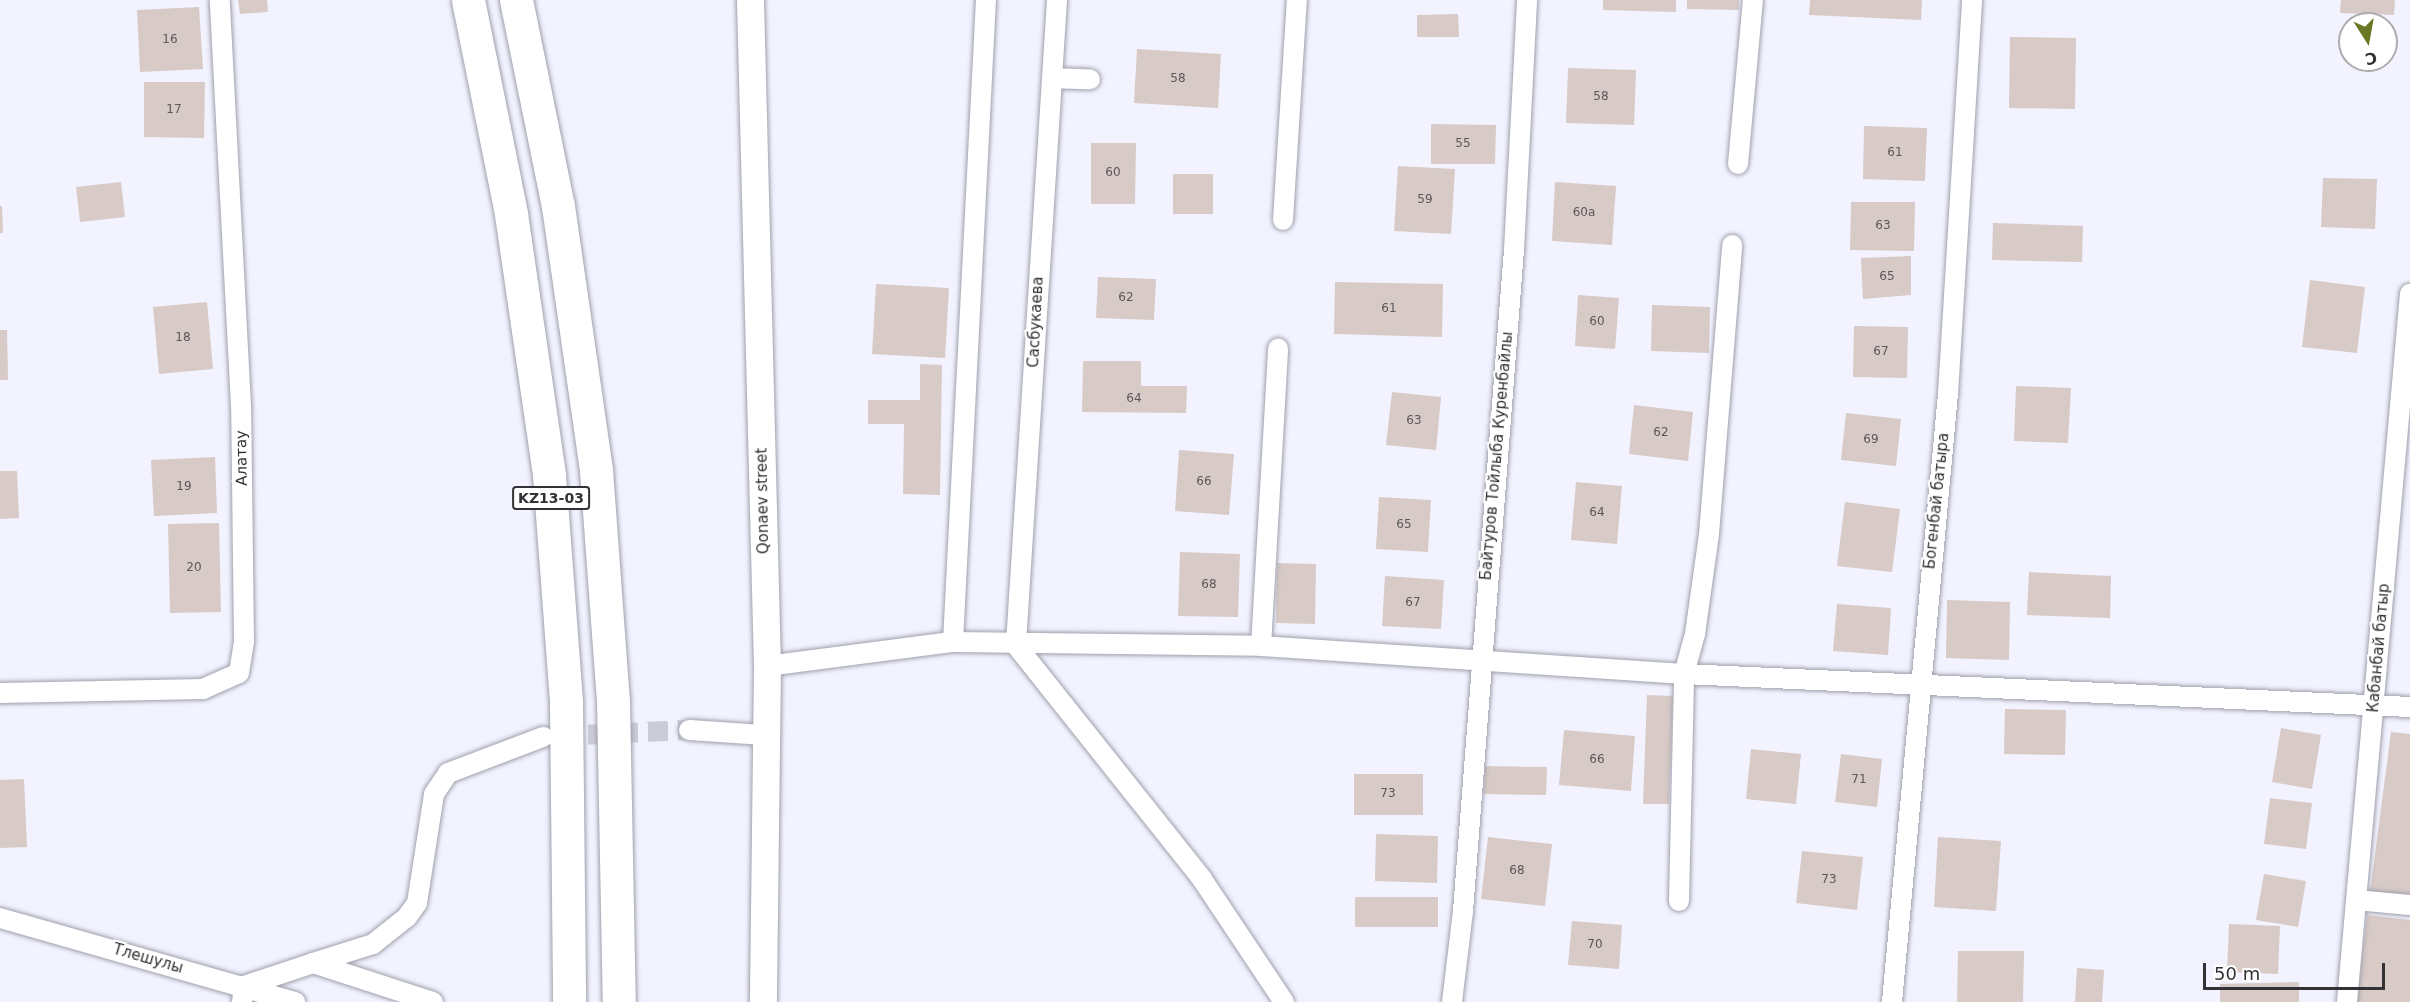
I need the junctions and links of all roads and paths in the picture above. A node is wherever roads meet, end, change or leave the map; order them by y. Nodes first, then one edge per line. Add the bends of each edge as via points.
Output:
1 (220, 0) edge
2 (468, 0) edge
3 (516, 0) edge
4 (750, 0) edge
5 (986, 0) edge
6 (1057, 0) edge
7 (1297, 0) edge
8 (1527, 0) edge
9 (1753, 0) edge
10 (1972, 0) edge
11 (1052, 78) junction
12 (1090, 79) dead end
13 (1738, 164) dead end
14 (1283, 220) dead end
15 (1732, 244) dead end
16 (2410, 294) edge
17 (1278, 348) dead end
18 (953, 642) junction
19 (1016, 645) junction
20 (1261, 646) junction
21 (1480, 657) junction
22 (767, 666) junction
23 (1684, 674) junction
24 (1923, 682) junction
25 (0, 693) edge
26 (2374, 705) junction
27 (2410, 707) edge
28 (689, 730) tunnel mouth
29 (765, 735) junction
30 (543, 737) tunnel mouth
31 (2356, 900) junction
32 (1679, 901) dead end
33 (2410, 905) edge
34 (0, 918) edge
35 (313, 963) junction
36 (243, 994) edge
37 (295, 1002) edge
38 (433, 1002) edge
39 (569, 1002) edge
40 (619, 1002) edge
41 (763, 1002) edge
42 (1284, 1002) edge
43 (1452, 1002) edge
44 (1892, 1002) edge
45 (2347, 1002) edge

1 - 25 street, Алатау via 241,406 244,642 238,674 203,689
2 - 39 highway, KZ13-03 via 512,214 549,475 566,703
3 - 40 highway, KZ13-03 via 558,206 596,470 614,700
4 - 22 main road, Qonaev street
5 - 18 street
6 - 11 street, Сасбукаева
7 - 14 street
8 - 21 street, Байтуров Тойлыба Куренбайлы via 1514,250
9 - 13 street
10 - 24 street, Богенбай батыра via 1958,276
11 - 12 street
11 - 19 street, Сасбукаева
15 - 23 street via 1709,534 1695,634
16 - 26 street, Кабанбай батыр
17 - 20 street
18 - 19 street
18 - 22 street
19 - 20 street
19 - 42 street via 1202,879
20 - 21 street
21 - 23 street
21 - 43 street, Байтуров Тойлыба Куренбайлы via 1463,911
22 - 29 main road, Qonaev street
23 - 24 street
23 - 32 street
24 - 26 street
24 - 44 street, Богенбай батыра
26 - 27 street
26 - 31 street, Кабанбай батыр
28 - 29 street
29 - 41 main road, Qonaev street
30 - 35 street via 448,773 434,794 417,903 407,917 373,944
31 - 33 street
31 - 45 street, Кабанбай батыр
34 - 36 street, Тлешулы
35 - 36 street
35 - 38 street
36 - 37 street, Тлешулы

